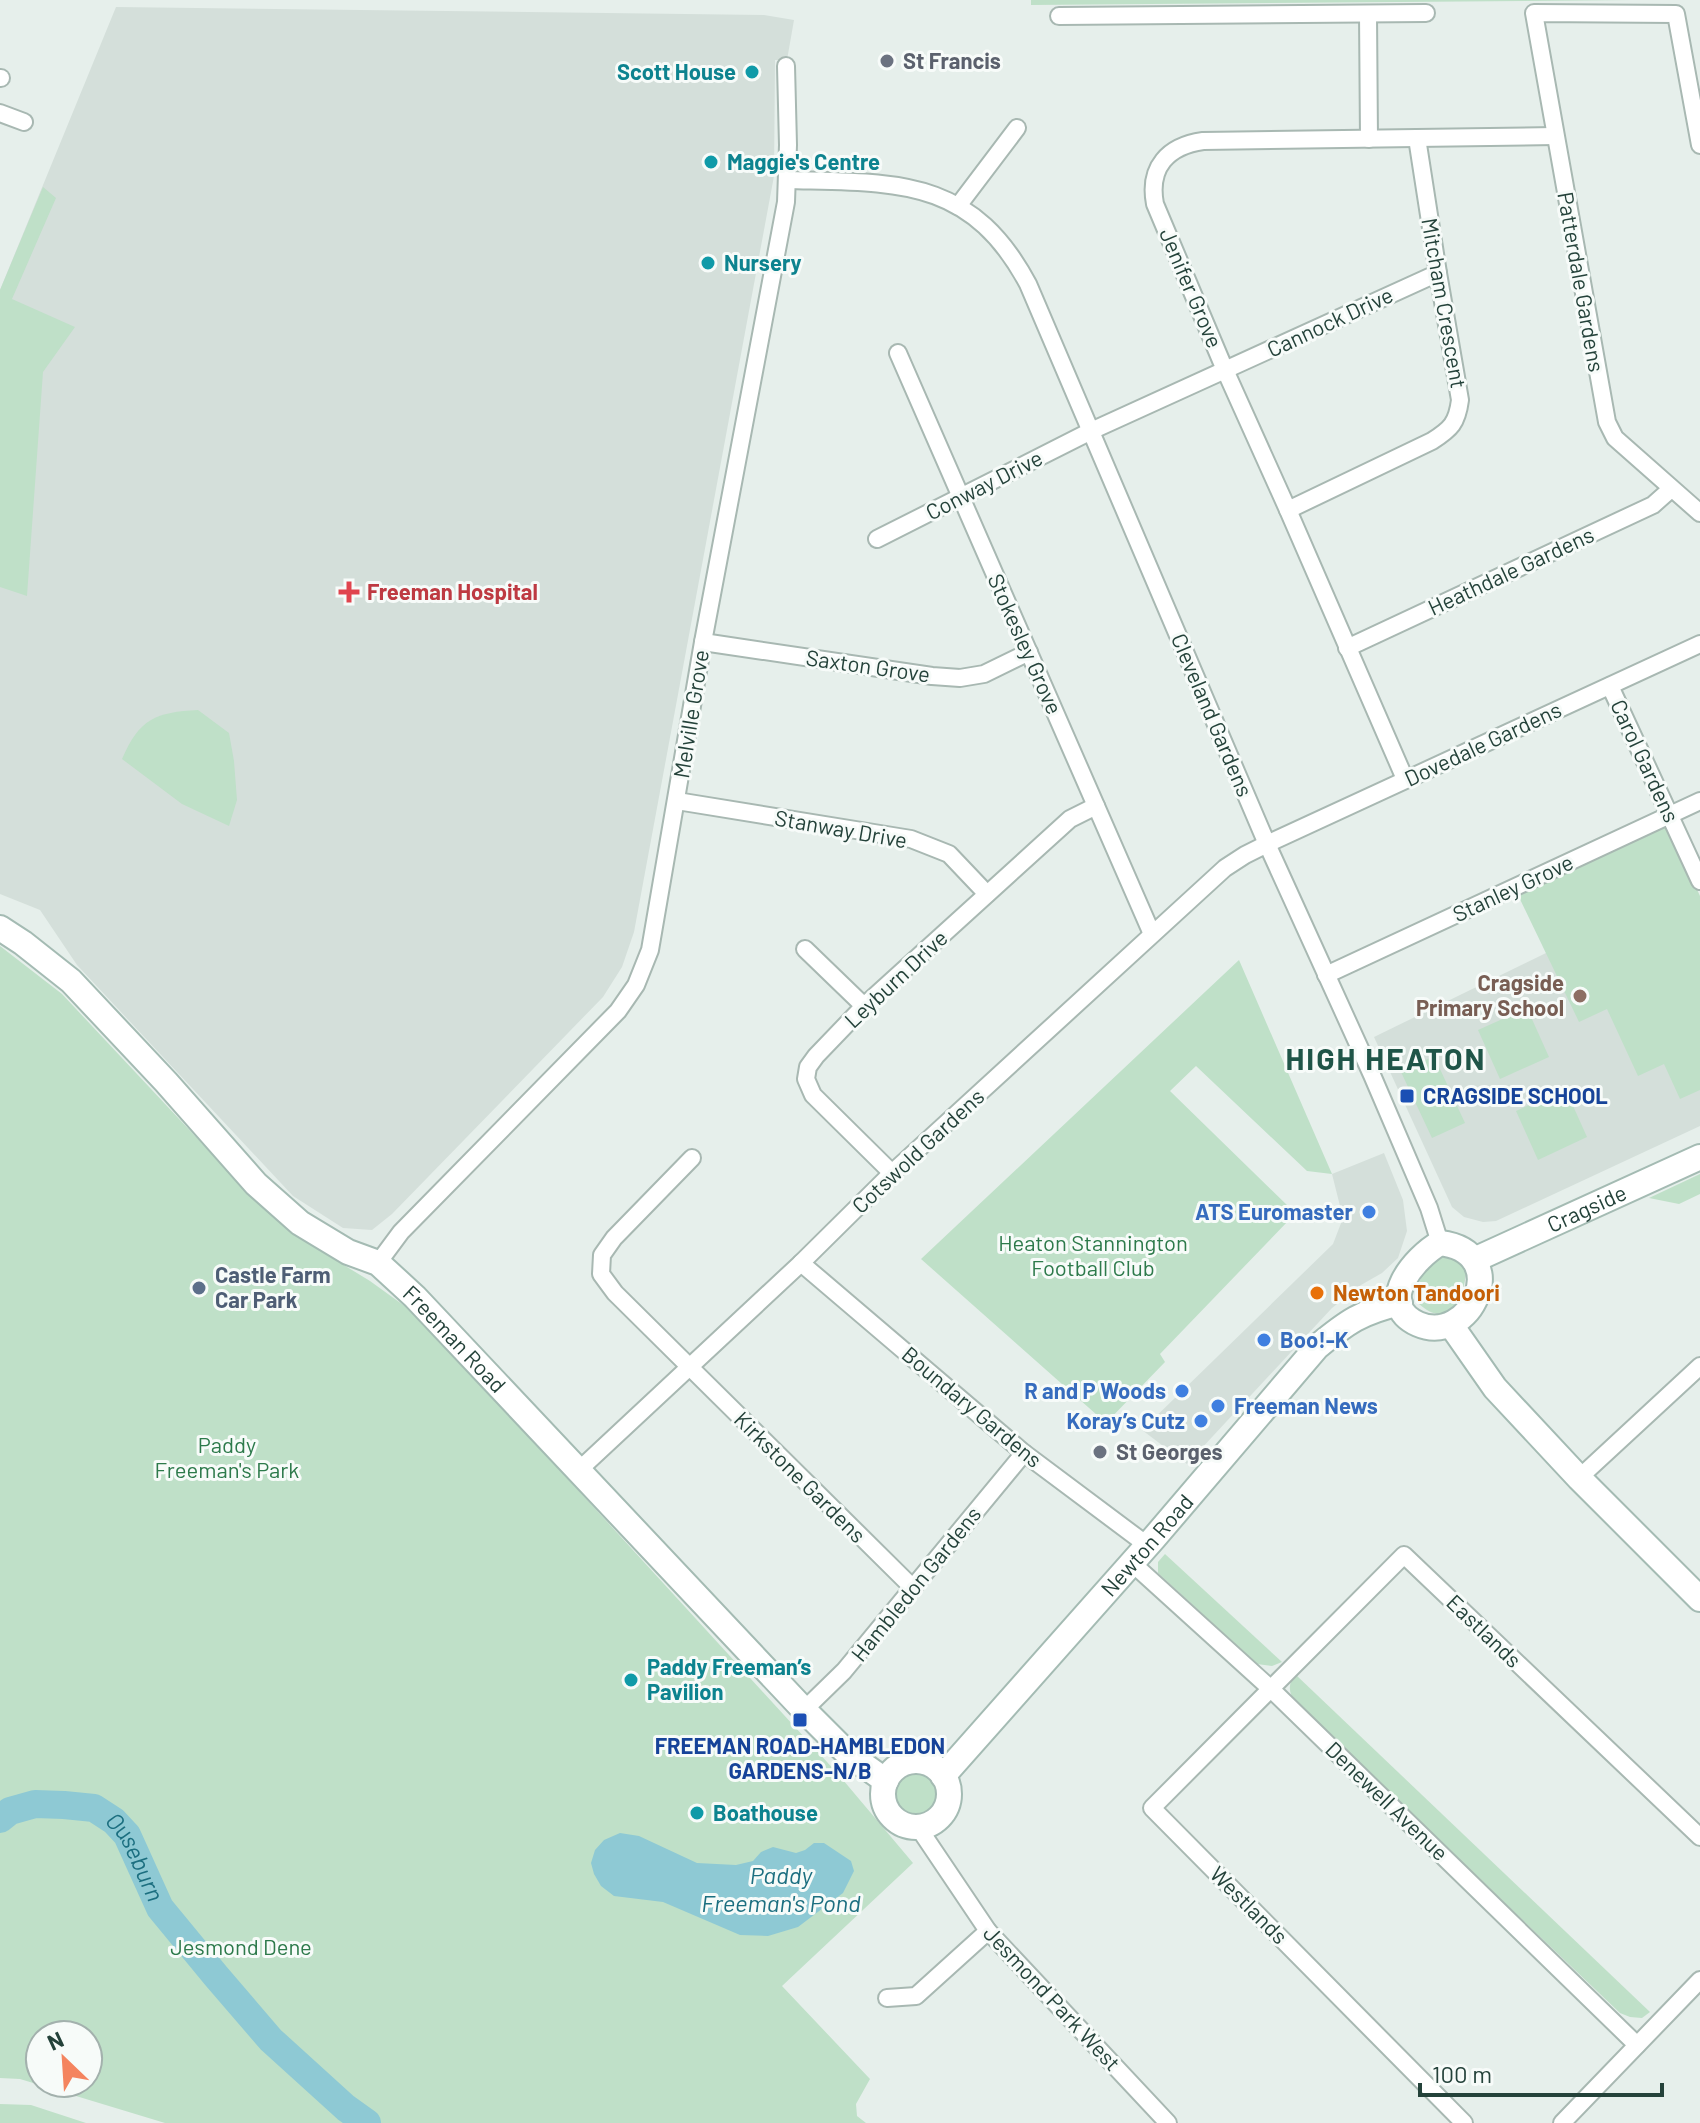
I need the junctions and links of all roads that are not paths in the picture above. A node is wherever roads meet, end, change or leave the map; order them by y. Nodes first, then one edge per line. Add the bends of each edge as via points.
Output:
1 (1426, 13) dead end
2 (1368, 14) junction
3 (1059, 16) dead end
4 (786, 66) dead end
5 (0, 113) edge
6 (24, 122) dead end
7 (1017, 128) dead end
8 (1555, 136) junction
9 (1417, 138) junction
10 (1369, 139) junction
11 (1700, 145) edge
12 (787, 180) junction
13 (958, 206) junction
14 (1438, 273) junction
15 (898, 353) dead end
16 (1225, 370) junction
17 (1091, 431) junction
18 (1671, 489) junction
19 (961, 497) junction
20 (1288, 510) junction
21 (1700, 513) edge
22 (877, 539) dead end
23 (703, 642) junction
24 (1700, 644) edge
25 (1347, 648) junction
26 (1029, 652) junction
27 (1610, 686) junction
28 (1405, 779) junction
29 (677, 801) junction
30 (1700, 801) edge
31 (1096, 806) junction
32 (1670, 815) junction
33 (1267, 844) junction
34 (1700, 881) edge
35 (987, 894) junction
36 (0, 928) edge
37 (1152, 934) junction
38 (805, 949) dead end
39 (1326, 975) junction
40 (864, 1006) junction
41 (1700, 1157) edge
42 (692, 1158) dead end
43 (892, 1173) junction
44 (1440, 1243) junction
45 (1474, 1260) junction
46 (378, 1263) junction
47 (801, 1263) junction
48 (1400, 1303) junction
49 (1451, 1325) junction
50 (1700, 1366) edge
51 (688, 1367) junction
52 (1024, 1453) junction
53 (579, 1470) junction
54 (1579, 1478) junction
55 (1139, 1554) junction
56 (912, 1587) junction
57 (1700, 1599) edge
58 (1271, 1689) junction
59 (804, 1710) junction
60 (943, 1776) junction
61 (886, 1781) junction
62 (918, 1827) junction
63 (1700, 1837) edge
64 (988, 1931) junction
65 (1700, 1980) edge
66 (887, 1998) dead end
67 (1637, 2045) junction
68 (1168, 2123) edge
69 (1464, 2123) edge
70 (1562, 2123) edge

1 - 2 street
2 - 3 street
2 - 10 street
4 - 12 street, Melville Grove
5 - 6 street
7 - 13 street
8 - 9 street, Jenifer Grove
8 - 11 street, Patterdale Gardens via 1534,13 1676,14
8 - 18 street, Patterdale Gardens via 1607,422 1615,438
9 - 10 street, Jenifer Grove
9 - 14 street, Mitcham Crescent
10 - 16 street, Jenifer Grove via 1192,143 1173,150 1160,164 1153,183 1155,204
12 - 13 street, Cleveland Gardens via 892,183
12 - 23 street, Melville Grove
13 - 17 street, Cleveland Gardens via 998,238 1018,265
14 - 16 street, Cannock Drive
14 - 20 street, Mitcham Crescent via 1460,400 1458,417 1432,441
15 - 19 street, Stokesley Grove
16 - 17 street, Cannock Drive
16 - 20 street, Jenifer Grove
17 - 19 street, Conway Drive
17 - 33 street, Cleveland Gardens
18 - 21 street, Patterdale Gardens
18 - 25 street, Heathdale Gardens via 1653,505
19 - 22 street, Conway Drive
19 - 26 street, Stokesley Grove
20 - 25 street, Jenifer Grove
23 - 26 street, Saxton Grove via 960,678 984,674
23 - 29 street, Melville Grove
24 - 27 street, Dovedale Gardens
25 - 28 street, Jenifer Grove
26 - 31 street, Stokesley Grove
27 - 28 street, Dovedale Gardens
27 - 32 street, Carol Gardens
28 - 33 street, Dovedale Gardens
29 - 35 street, Stanway Drive via 911,839 949,854
29 - 46 street, Melville Grove via 650,950 636,985 618,1011 401,1232
30 - 32 street, Stanley Grove
31 - 35 street, Leyburn Drive via 1070,819
31 - 37 street, Stokesley Grove
32 - 34 street, Carol Gardens
32 - 39 street, Stanley Grove
33 - 37 street, Cotswold Gardens via 1225,868
33 - 39 street, Cleveland Gardens
35 - 40 street, Leyburn Drive
36 - 46 street, Freeman Road via 71,981 256,1184 300,1223
37 - 43 street, Cotswold Gardens
38 - 40 street
39 - 44 street, Cleveland Gardens
40 - 43 street, Leyburn Drive via 816,1056 806,1079 813,1095
41 - 45 street, Cragside
42 - 51 street, Kirkstone Gardens via 614,1238 602,1255 601,1274
43 - 47 street, Cotswold Gardens
44 - 45 street via 1455,1244
44 - 48 street via 1421,1255 1405,1277
45 - 49 street via 1480,1288 1473,1304
46 - 53 street, Freeman Road
47 - 51 street, Cotswold Gardens
47 - 52 street, Boundary Gardens
48 - 49 street via 1420,1325
48 - 55 street, Newton Road via 1371,1309 1317,1347
49 - 54 street via 1495,1388
50 - 54 street
51 - 53 street, Cotswold Gardens
51 - 56 street, Kirkstone Gardens
52 - 55 street, Boundary Gardens
52 - 56 street, Hambledon Gardens
53 - 59 street, Freeman Road
54 - 57 street
55 - 58 street, Denewell Avenue
55 - 60 street, Newton Road
56 - 59 street, Hambledon Gardens via 844,1671
58 - 63 street, Eastlands via 1404,1555
58 - 67 street, Denewell Avenue
58 - 69 street, Westlands via 1152,1808
59 - 61 street, Freeman Road via 848,1754
60 - 61 street via 918,1761 899,1766
60 - 62 street via 947,1804 936,1820
61 - 62 street via 884,1803 889,1813
62 - 64 street, Jesmond Park West
64 - 66 street via 916,1996
64 - 68 street, Jesmond Park West
65 - 67 street
67 - 70 street

